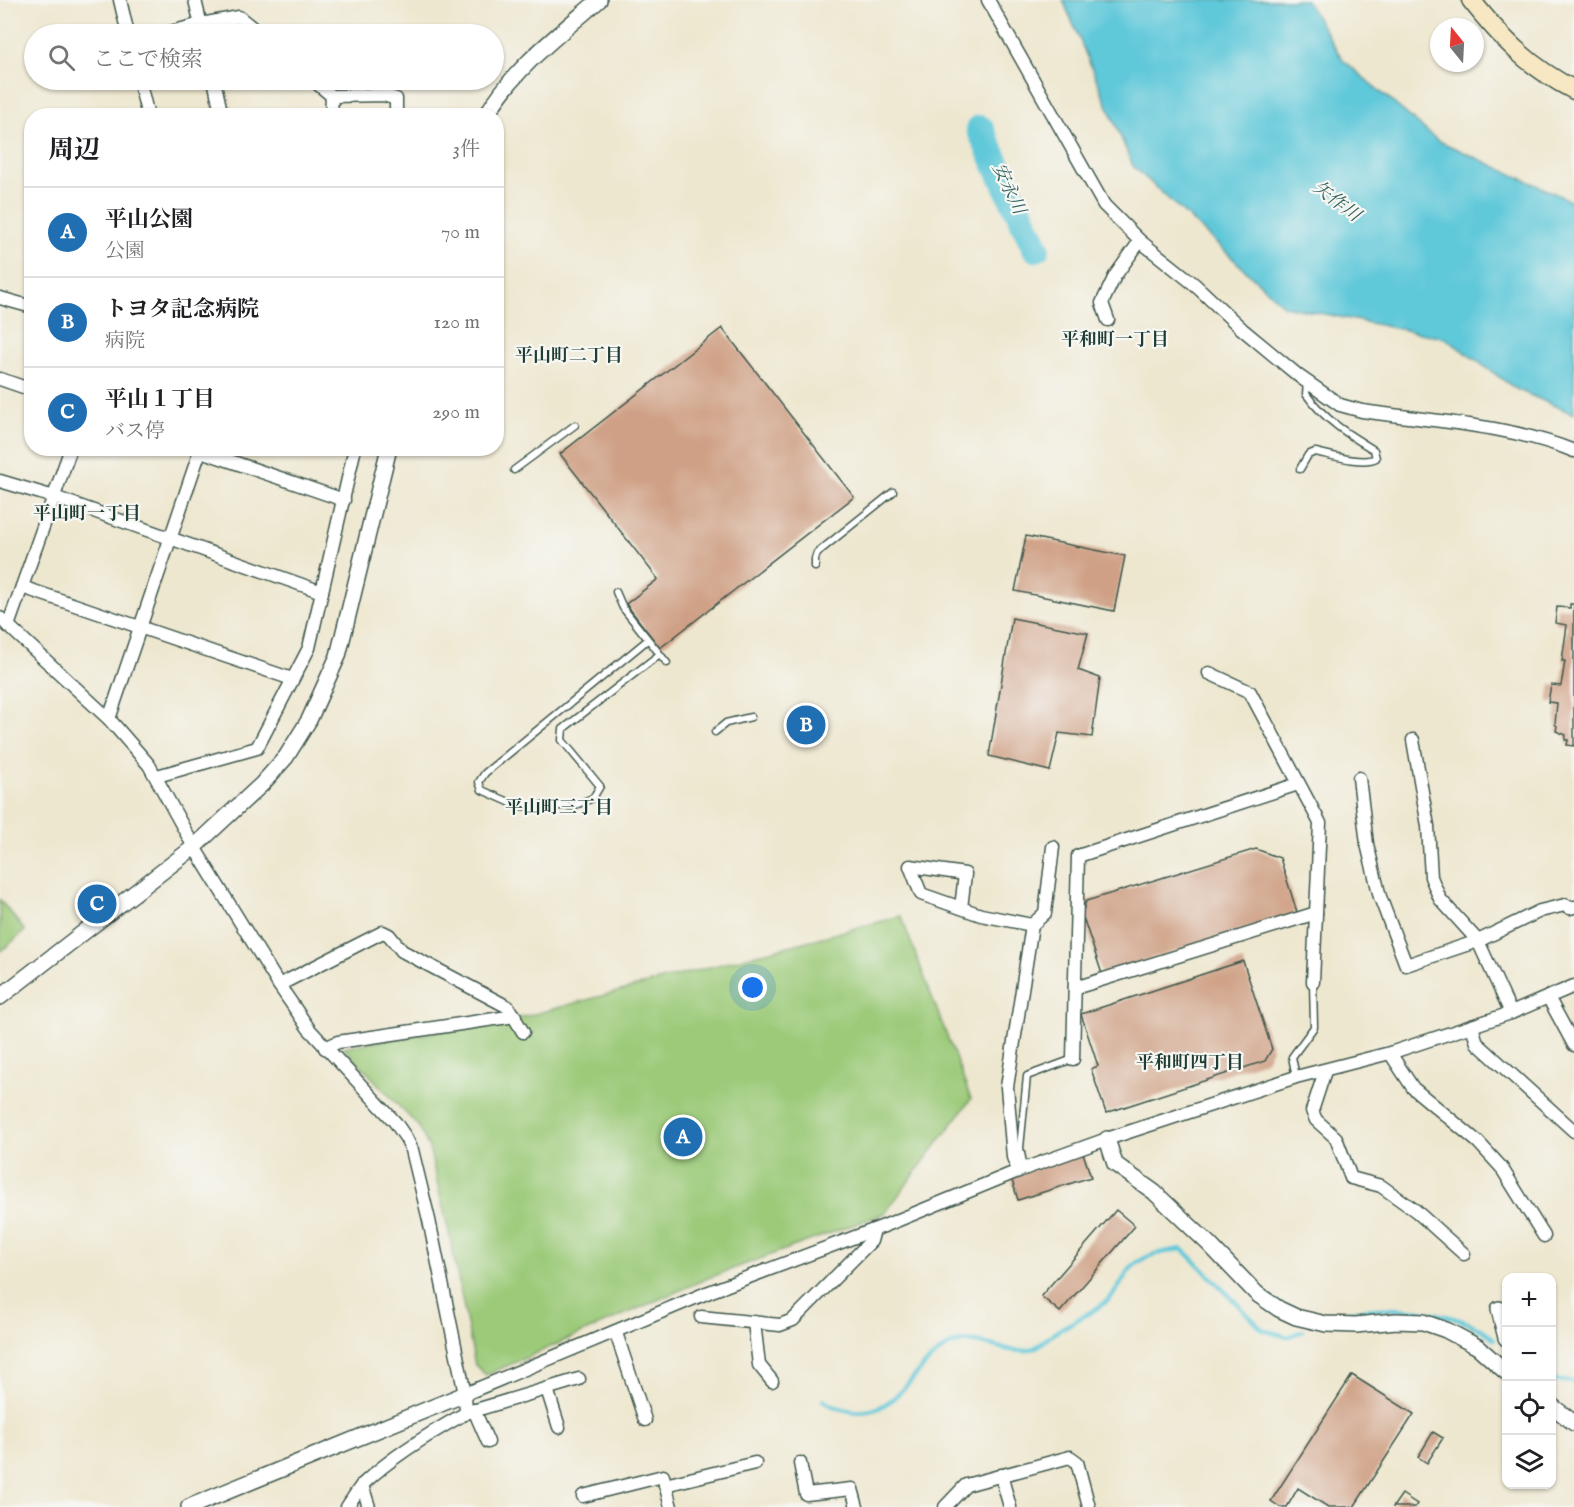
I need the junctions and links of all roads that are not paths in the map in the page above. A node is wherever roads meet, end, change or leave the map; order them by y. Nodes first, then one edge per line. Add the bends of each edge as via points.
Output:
1 (120, 0) edge
2 (195, 0) edge
3 (598, 0) edge
4 (988, 0) edge
5 (1471, 0) edge
6 (126, 24) edge
7 (201, 24) edge
8 (217, 24) edge
9 (248, 24) edge
10 (504, 88) edge
11 (142, 90) edge
12 (216, 90) edge
13 (326, 90) edge
14 (502, 90) edge
15 (1574, 90) edge
16 (333, 96) junction
17 (146, 108) edge
18 (220, 108) edge
19 (332, 108) edge
20 (396, 108) edge
21 (491, 108) edge
22 (1140, 241) junction
23 (0, 298) edge
24 (24, 305) edge
25 (1108, 320) dead end
26 (0, 379) edge
27 (1308, 382) junction
28 (24, 387) edge
29 (575, 425) dead end
30 (1574, 450) edge
31 (68, 456) edge
32 (196, 456) edge
33 (218, 456) edge
34 (353, 456) edge
35 (387, 456) edge
36 (1300, 469) dead end
37 (514, 470) dead end
38 (0, 480) edge
39 (893, 492) dead end
40 (54, 497) junction
41 (344, 500) junction
42 (172, 539) junction
43 (815, 567) dead end
44 (22, 587) junction
45 (322, 592) junction
46 (616, 592) dead end
47 (4, 622) edge
48 (141, 628) junction
49 (645, 642) dead end
50 (656, 657) dead end
51 (667, 663) dead end
52 (1209, 673) dead end
53 (292, 679) junction
54 (751, 717) dead end
55 (109, 719) junction
56 (715, 732) dead end
57 (1413, 740) dead end
58 (157, 776) junction
59 (1359, 778) dead end
60 (1298, 784) junction
61 (194, 847) junction
62 (1053, 847) dead end
63 (1574, 907) edge
64 (961, 908) junction
65 (1316, 913) junction
66 (1032, 925) junction
67 (1478, 941) junction
68 (1313, 982) joint
69 (279, 985) junction
70 (1574, 986) edge
71 (1075, 988) junction
72 (0, 997) edge
73 (1548, 997) junction
74 (1511, 1013) junction
75 (514, 1016) junction
76 (1472, 1026) junction
77 (523, 1032) dead end
78 (1574, 1045) edge
79 (325, 1048) junction
80 (1390, 1053) junction
81 (1073, 1059) joint
82 (1325, 1071) junction
83 (1296, 1077) junction
84 (1574, 1131) edge
85 (1107, 1139) junction
86 (1021, 1170) junction
87 (874, 1230) junction
88 (1544, 1236) dead end
89 (1464, 1254) dead end
90 (1499, 1309) dead end
91 (701, 1317) dead end
92 (754, 1322) junction
93 (1503, 1327) edge
94 (616, 1333) junction
95 (1501, 1368) edge
96 (506, 1377) junction
97 (579, 1379) dead end
98 (772, 1381) dead end
99 (547, 1389) junction
100 (465, 1394) junction
101 (512, 1399) junction
102 (1556, 1410) edge
103 (470, 1411) junction
104 (645, 1420) dead end
105 (1574, 1423) edge
106 (559, 1427) dead end
107 (488, 1442) dead end
108 (755, 1463) dead end
109 (800, 1463) dead end
110 (1001, 1475) junction
111 (362, 1485) junction
112 (665, 1485) junction
113 (584, 1496) dead end
114 (189, 1507) edge
115 (347, 1507) edge
116 (369, 1507) edge
117 (671, 1507) edge
118 (857, 1507) edge
119 (945, 1507) edge
120 (1010, 1507) edge
121 (1089, 1507) edge

1 - 6 street
2 - 7 street
3 - 10 street via 526,62
4 - 22 street via 1096,194
5 - 15 main road via 1523,59
8 - 9 street via 239,17
11 - 17 street
12 - 18 street
13 - 16 street
14 - 21 street
16 - 19 street
16 - 20 street via 384,96 396,99
22 - 25 street via 1115,276 1102,303
22 - 27 street
23 - 24 street
26 - 28 street
27 - 30 street via 1340,405 1362,411 1510,431
27 - 36 lane via 1306,394 1317,408 1340,430 1374,450 1376,458 1359,460 1315,452 1308,455
29 - 37 lane
31 - 40 street
32 - 42 street
33 - 41 street
34 - 41 street
35 - 61 street via 338,656 309,720 268,777
38 - 40 street
39 - 43 lane via 817,553
40 - 42 street
40 - 44 street
41 - 45 street
42 - 45 street
42 - 48 street
44 - 47 street
44 - 48 street
45 - 53 street via 309,648
46 - 51 lane via 623,608
47 - 55 street
48 - 53 street
48 - 55 street
49 - 50 lane via 486,773 479,782 482,790 518,806 573,806 593,798 600,786 562,740 562,729
52 - 60 street via 1250,692
53 - 58 street via 257,748
54 - 56 lane via 726,723
55 - 58 street
57 - 67 street via 1428,826 1431,877 1440,899
58 - 61 street
59 - 67 street via 1366,844 1380,897 1406,965
60 - 65 street via 1320,823
60 - 71 street via 1078,856
61 - 69 street
61 - 72 street
62 - 66 street via 1045,913
63 - 67 street via 1565,905 1540,911
64 - 64 street via 921,894 910,866 964,874
64 - 66 street
65 - 68 street
65 - 71 street
66 - 86 street via 1007,1087 1013,1157
67 - 74 street
68 - 83 lane via 1314,1027 1292,1057
69 - 75 street via 383,932 402,951 508,1006
69 - 79 street
70 - 73 street
71 - 81 street
73 - 74 street
73 - 78 street
74 - 76 street
75 - 77 street
75 - 79 street via 338,1042
76 - 80 street
76 - 84 street via 1477,1043
79 - 100 street via 395,1122 412,1150
80 - 82 street
80 - 88 street via 1413,1088 1478,1142 1501,1167
81 - 86 lane via 1027,1076
82 - 83 street
82 - 89 street via 1312,1111 1336,1138 1350,1178 1381,1186
83 - 85 street
85 - 86 street
85 - 95 street via 1115,1164 1154,1192 1257,1294 1279,1309 1326,1324 1423,1322 1478,1347
86 - 87 street
87 - 92 street via 871,1241 793,1320 780,1325
87 - 94 street via 709,1292
90 - 93 street
91 - 92 street
92 - 98 street via 759,1365
94 - 96 street
94 - 104 street
96 - 100 street
96 - 101 street
97 - 99 street
99 - 101 street
99 - 106 street
100 - 103 street
100 - 114 street
101 - 103 street
102 - 105 street
103 - 107 street
103 - 111 street via 431,1432
108 - 112 street
109 - 118 street via 806,1494 852,1490
110 - 119 street via 966,1485
110 - 120 street
110 - 121 street via 1070,1457 1077,1461
111 - 115 street
111 - 116 street
112 - 113 street via 663,1476
112 - 117 street

